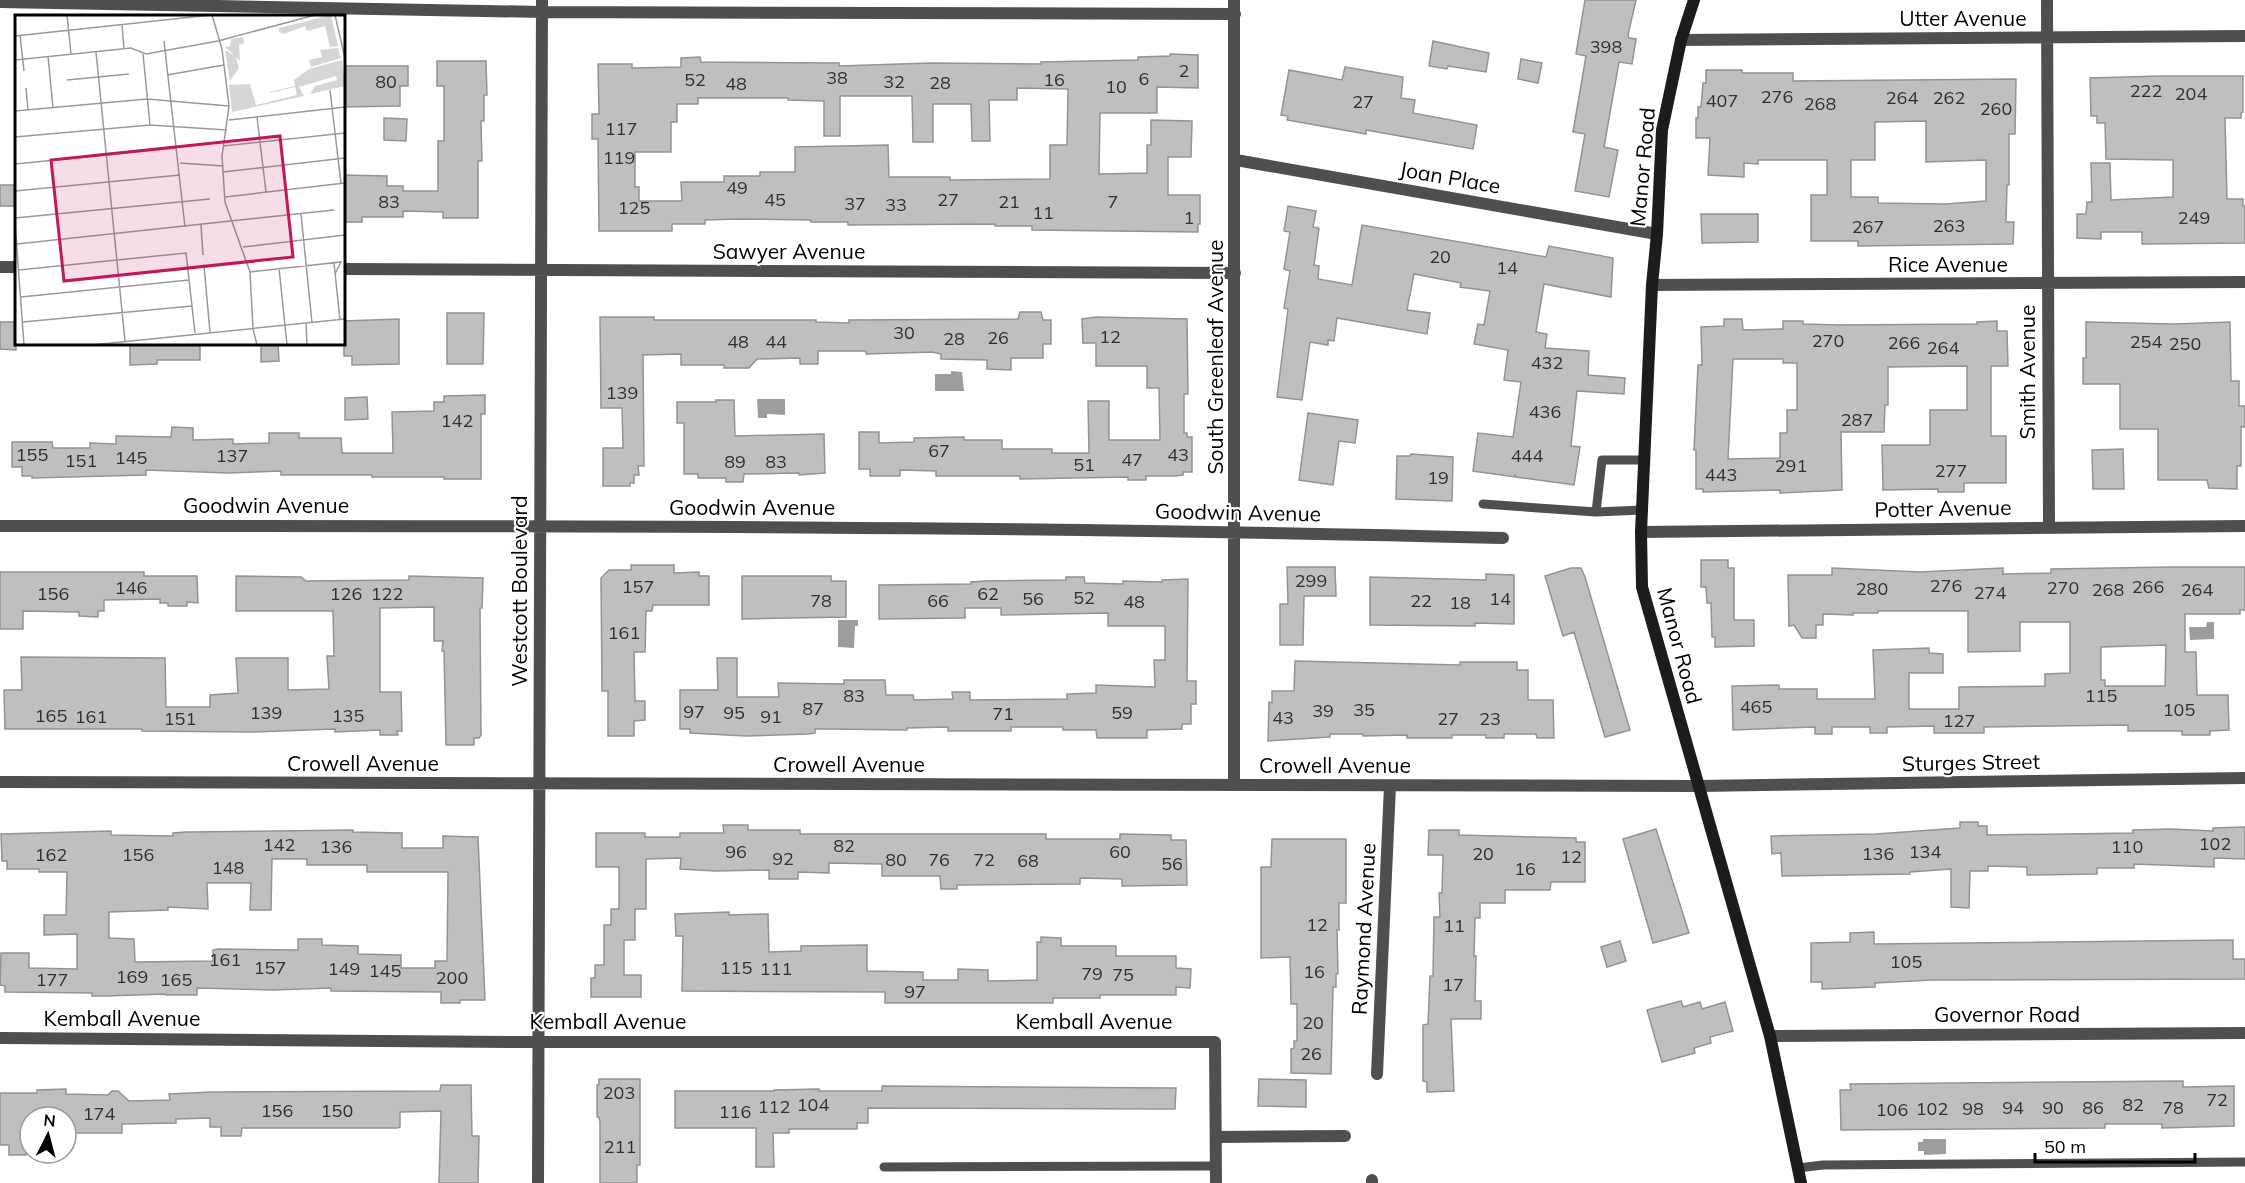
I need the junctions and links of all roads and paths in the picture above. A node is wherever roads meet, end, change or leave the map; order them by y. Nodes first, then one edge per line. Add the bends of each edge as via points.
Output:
1 (1234, 0) edge
2 (1694, 0) edge
3 (2047, 0) edge
4 (0, 2) edge
5 (542, 6) edge
6 (1235, 15) junction
7 (2245, 36) edge
8 (2047, 38) junction
9 (1681, 40) junction
10 (1236, 160) junction
11 (1657, 234) junction
12 (345, 269) edge
13 (541, 270) junction
14 (1235, 273) junction
15 (2245, 282) edge
16 (2047, 284) junction
17 (1652, 285) junction
18 (1644, 460) junction
19 (1483, 504) dead end
20 (1642, 510) junction
21 (1596, 512) junction
22 (0, 526) edge
23 (540, 526) junction
24 (2245, 526) edge
25 (2049, 528) junction
26 (1235, 531) junction
27 (1641, 532) junction
28 (1503, 538) dead end
29 (2245, 778) edge
30 (0, 782) edge
31 (539, 784) junction
32 (1234, 785) junction
33 (1390, 786) junction
34 (1698, 786) junction
35 (2245, 1033) edge
36 (1770, 1036) junction
37 (0, 1038) edge
38 (538, 1042) junction
39 (1377, 1074) dead end
40 (1346, 1136) dead end
41 (1217, 1137) junction
42 (2245, 1162) edge
43 (884, 1167) dead end
44 (1216, 1167) junction
45 (1798, 1168) junction
46 (538, 1183) edge
47 (1216, 1183) edge
48 (1801, 1183) edge

1 - 6 street, South Greenleaf Avenue
2 - 9 street, Manor Road
3 - 8 street, Smith Avenue
4 - 5 street
5 - 6 street
5 - 13 street, Westcott Boulevard
6 - 10 street, South Greenleaf Avenue
7 - 8 street, Utter Avenue
8 - 9 street, Utter Avenue
8 - 16 street, Smith Avenue
9 - 11 street, Manor Road via 1662,130
10 - 11 street, Joan Place
10 - 14 street, South Greenleaf Avenue
11 - 17 street, Manor Road
12 - 13 street, Sawyer Avenue
13 - 14 street, Sawyer Avenue
13 - 23 street, Westcott Boulevard
14 - 26 street, South Greenleaf Avenue
15 - 16 street, Rice Avenue
16 - 17 street, Rice Avenue
16 - 25 street, Smith Avenue
17 - 18 street, Manor Road
18 - 20 street, Manor Road
18 - 21 lane via 1602,460
19 - 21 lane
20 - 21 lane
20 - 27 street, Manor Road
22 - 23 street, Goodwin Avenue
23 - 26 street, Goodwin Avenue
23 - 31 street, Westcott Boulevard
24 - 25 street, Potter Avenue
25 - 27 street, Potter Avenue
26 - 28 street, Goodwin Avenue
26 - 32 street, South Greenleaf Avenue
27 - 34 street, Manor Road via 1642,587
29 - 34 street, Sturges Street
30 - 31 street, Crowell Avenue
31 - 32 street, Crowell Avenue
31 - 38 street, Westcott Boulevard
32 - 33 street, Crowell Avenue
33 - 34 street, Crowell Avenue
33 - 39 street, Raymond Avenue
34 - 36 street, Manor Road
35 - 36 street, Governor Road
36 - 45 street, Manor Road
37 - 38 street, Kemball Avenue
38 - 41 street, Kemball Avenue via 1215,1042
38 - 46 street, Westcott Boulevard
40 - 41 street
41 - 44 street
42 - 45 lane
43 - 44 lane
44 - 47 street
45 - 48 street, Manor Road

